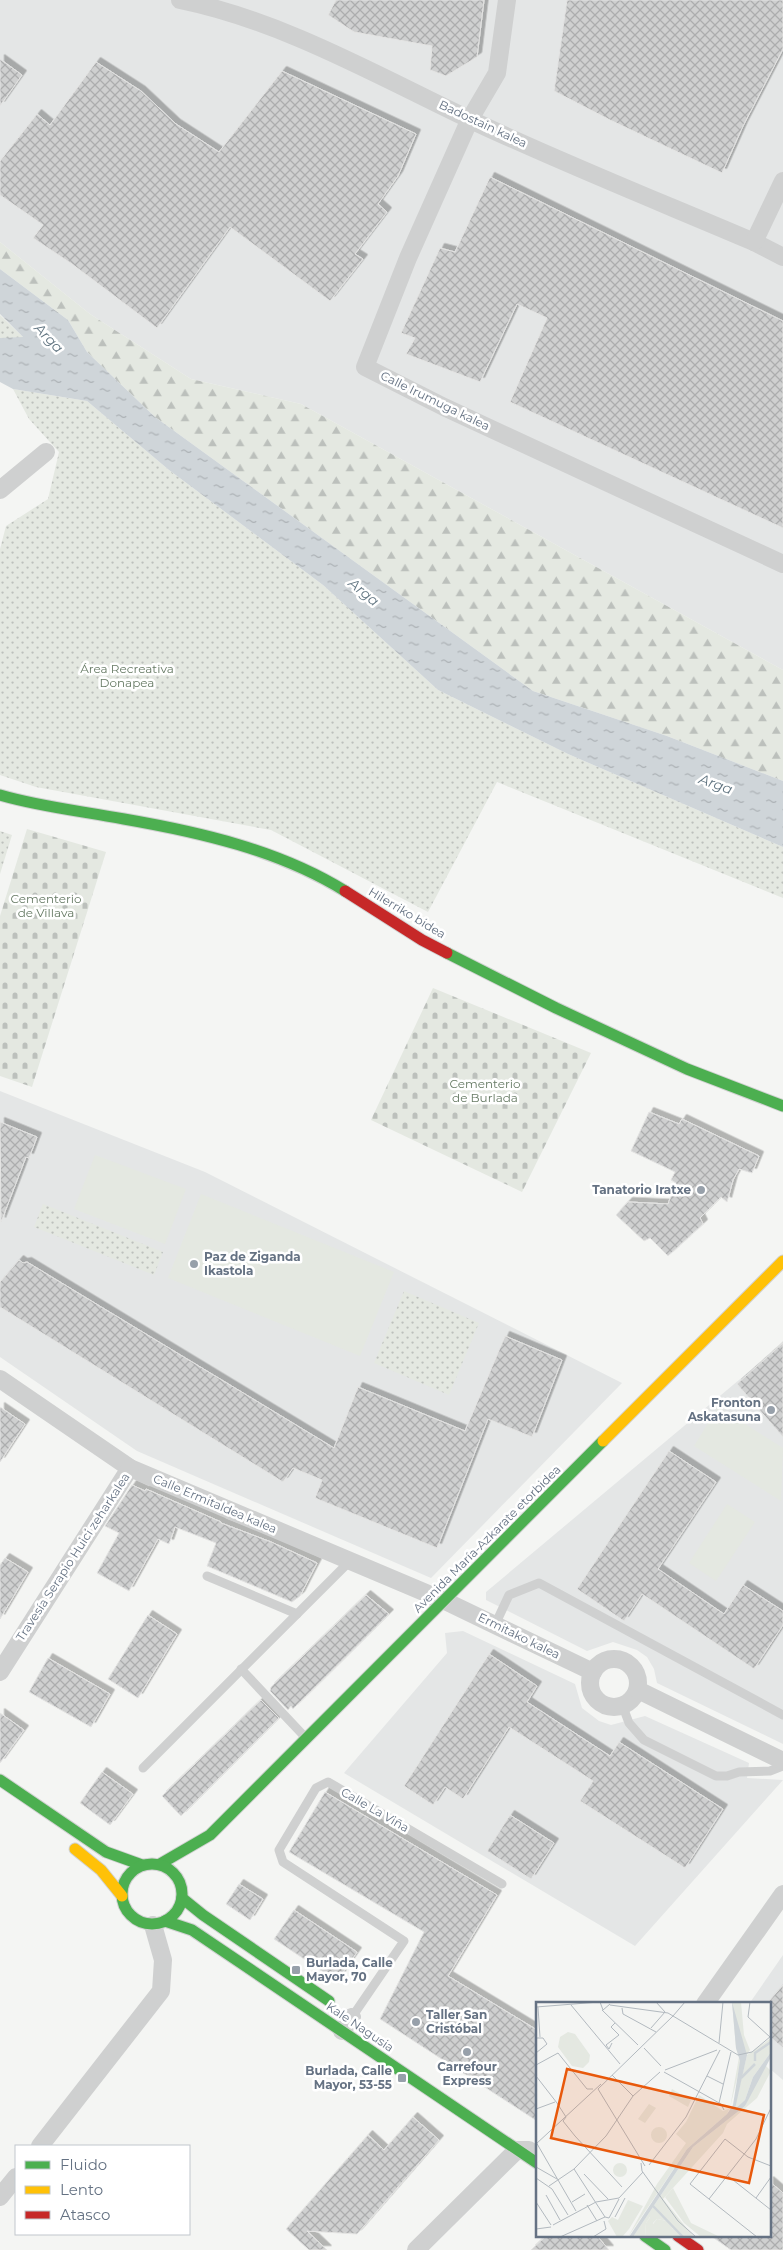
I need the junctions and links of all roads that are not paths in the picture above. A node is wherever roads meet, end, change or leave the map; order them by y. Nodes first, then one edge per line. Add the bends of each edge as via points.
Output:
1 (180, 0) edge
2 (508, 0) edge
3 (212, 3) edge
4 (470, 120) junction
5 (783, 181) edge
6 (754, 242) junction
7 (783, 257) edge
8 (46, 452) dead end
9 (0, 490) edge
10 (783, 564) edge
11 (0, 795) edge
12 (783, 1106) edge
13 (783, 1261) edge
14 (0, 1380) edge
15 (130, 1468) junction
16 (350, 1560) junction
17 (207, 1576) dead end
18 (445, 1600) junction
19 (296, 1614) junction
20 (495, 1625) junction
21 (241, 1669) junction
22 (0, 1672) edge
23 (593, 1672) junction
24 (638, 1690) junction
25 (623, 1707) junction
26 (783, 1715) edge
27 (307, 1739) junction
28 (783, 1761) edge
29 (783, 1766) edge
30 (143, 1768) dead end
31 (0, 1780) edge
32 (210, 1836) junction
33 (64, 1842) dead end
34 (200, 1852) dead end
35 (142, 1864) junction
36 (160, 1864) junction
37 (502, 1884) dead end
38 (783, 1894) edge
39 (122, 1896) junction
40 (182, 1898) junction
41 (159, 1923) junction
42 (705, 2002) edge
43 (347, 2018) junction
44 (41, 2145) edge
45 (530, 2145) edge
46 (536, 2160) edge
47 (15, 2178) edge
48 (0, 2197) edge
49 (648, 2238) edge
50 (681, 2238) edge
51 (416, 2250) edge
52 (665, 2250) edge
53 (698, 2250) edge

1 - 3 street, Badostain kalea
2 - 4 street, Calle Irumuga kalea via 497,74
3 - 4 street, Badostain kalea via 288,34
4 - 6 street, Badostain kalea
4 - 10 street, Calle Irumuga kalea via 408,258 365,367 444,408
5 - 6 street
6 - 7 street, Badostain kalea
8 - 9 street
11 - 12 main road, Hilerriko bidea via 225,840 294,866 342,889 422,940 556,1008 686,1069
13 - 18 main road, Avenida María-Azkarate etorbidea
14 - 15 street, Calle Ermitaldea kalea
15 - 16 street, Calle Ermitaldea kalea
15 - 22 street, Travesía Serapio Huici zeharkalea
16 - 18 street, Calle Ermitaldea kalea
16 - 19 lane
17 - 19 lane
18 - 20 street, Ermitako kalea
18 - 27 main road, Avenida María-Azkarate etorbidea
19 - 21 lane
20 - 23 street, Ermitako kalea
20 - 26 lane via 509,1595 539,1583
21 - 27 lane
21 - 30 lane
23 - 24 street via 604,1661 620,1659 633,1668 639,1682
23 - 25 street via 590,1688 593,1696 606,1707
24 - 25 street via 630,1703
24 - 28 street
25 - 29 lane via 629,1722 644,1740 716,1776 770,1771
27 - 32 main road, Avenida María-Azkarate etorbidea
31 - 35 main road via 106,1852
32 - 34 main road, Avenida María-Azkarate etorbidea
32 - 36 main road, Avenida María-Azkarate etorbidea
33 - 39 main road via 96,1864
35 - 36 main road
35 - 39 main road via 124,1883
36 - 40 main road via 170,1868 184,1882
37 - 43 lane, Calle La Viña via 328,1782 316,1788 279,1850 283,1862 404,1941
38 - 42 street
39 - 41 main road via 127,1910 138,1920
40 - 41 main road via 173,1915
40 - 43 main road, Kale Nagusia
41 - 43 main road, Kale Nagusia via 192,1930
41 - 44 street via 163,1960 161,1991
43 - 45 main road, Kale Nagusia
45 - 46 main road, Kale Nagusia
45 - 51 street
47 - 48 street
49 - 52 main road
50 - 53 main road

